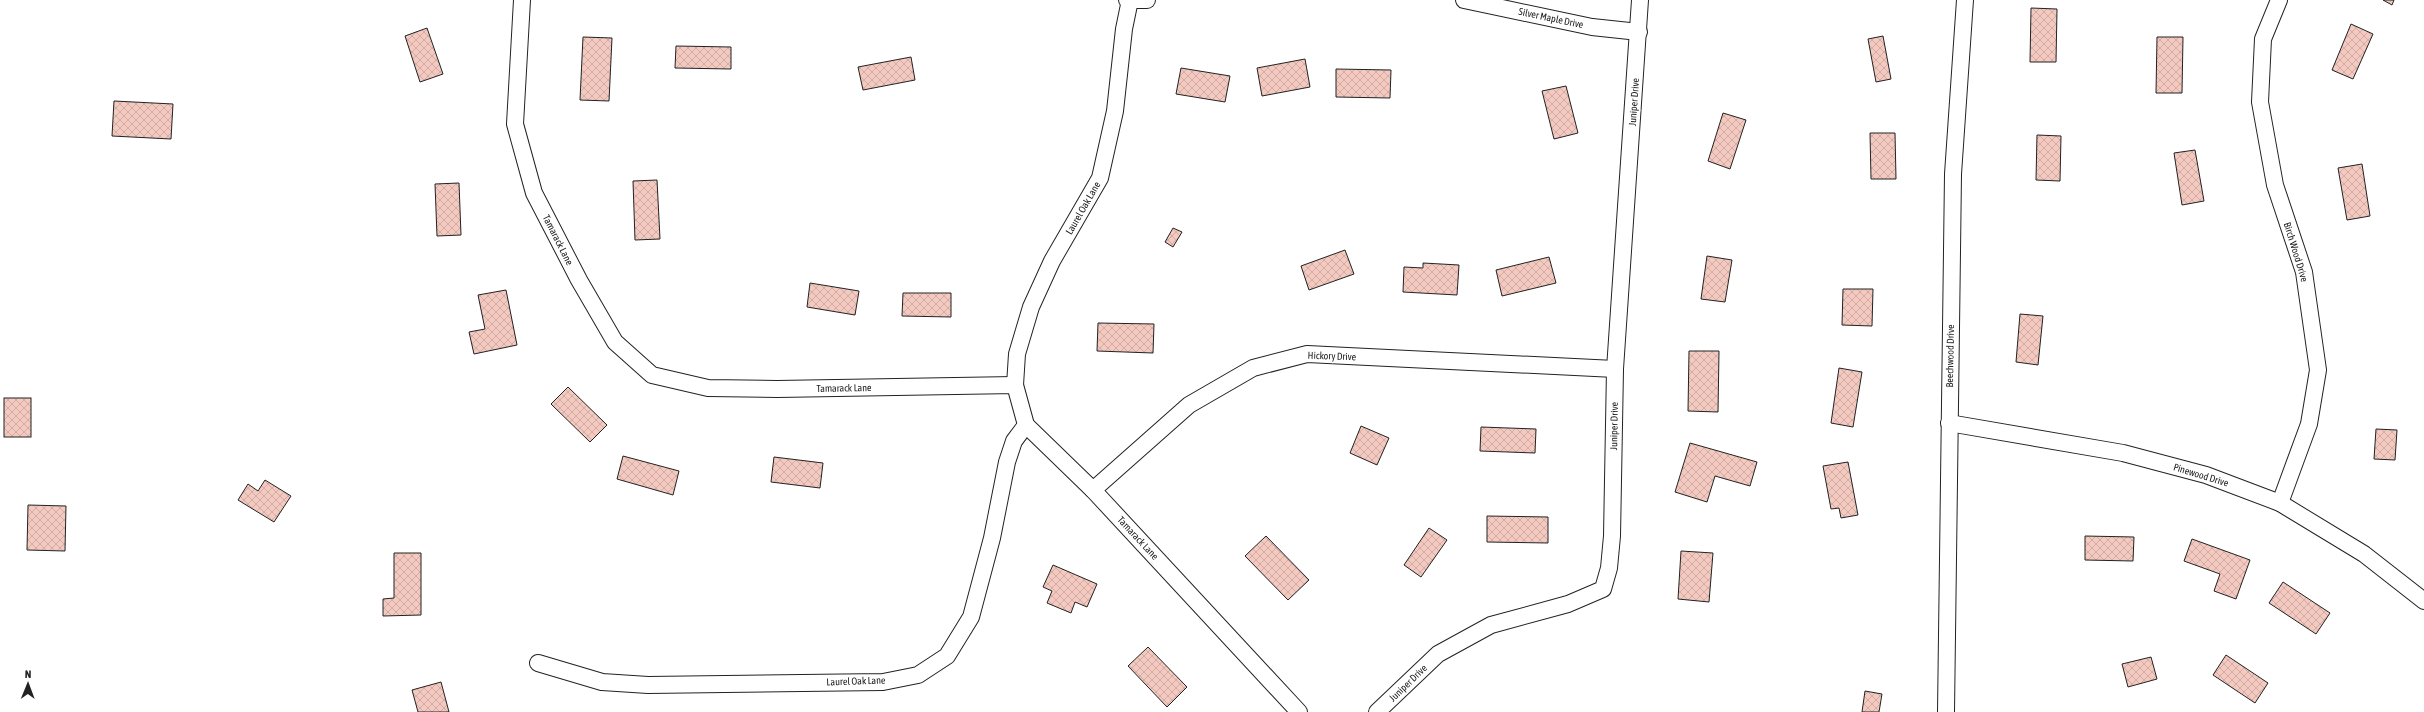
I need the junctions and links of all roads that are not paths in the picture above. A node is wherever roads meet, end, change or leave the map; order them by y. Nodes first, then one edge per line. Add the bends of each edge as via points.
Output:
1 (522, 0) edge
2 (1127, 0) edge
3 (1130, 0) edge
4 (1147, 0) edge
5 (1464, 0) edge
6 (1640, 0) edge
7 (1965, 0) edge
8 (2279, 0) edge
9 (1639, 32) junction
10 (1615, 369) junction
11 (1015, 385) junction
12 (1949, 423) junction
13 (1026, 425) junction
14 (1093, 490) junction
15 (2280, 503) junction
16 (2424, 601) edge
17 (538, 663) dead end
18 (1299, 712) edge
19 (1377, 712) edge
20 (1946, 712) edge

1 - 11 street, Tamarack Lane via 516,124 534,193 614,342 652,375 708,388
2 - 3 street
3 - 4 street
3 - 11 street, Laurel Oak Lane via 1124,29 1115,111 1100,178 1052,262 1031,307 1017,354
5 - 9 street, Silver Maple Drive via 1592,27
6 - 9 street, Juniper Drive
7 - 12 street, Beechwood Drive via 1953,174
8 - 15 street, Birch Wood Drive via 2263,39 2260,102 2275,185 2304,272 2318,370 2309,424
9 - 10 street, Juniper Drive
10 - 14 street, Hickory Drive via 1307,354 1253,368 1189,406
10 - 19 street, Juniper Drive via 1612,536 1609,568 1603,589 1568,604 1491,625 1445,650
11 - 13 street
12 - 15 street, Pinewood Drive via 2123,453 2206,475
12 - 20 street, Beechwood Drive
13 - 14 street, Tamarack Lane
13 - 17 street, Laurel Oak Lane via 1014,442 1007,462 992,538 971,617 948,656 918,675 883,682 648,685 602,682
14 - 18 street, Tamarack Lane
15 - 16 street, Pinewood Drive via 2364,554

